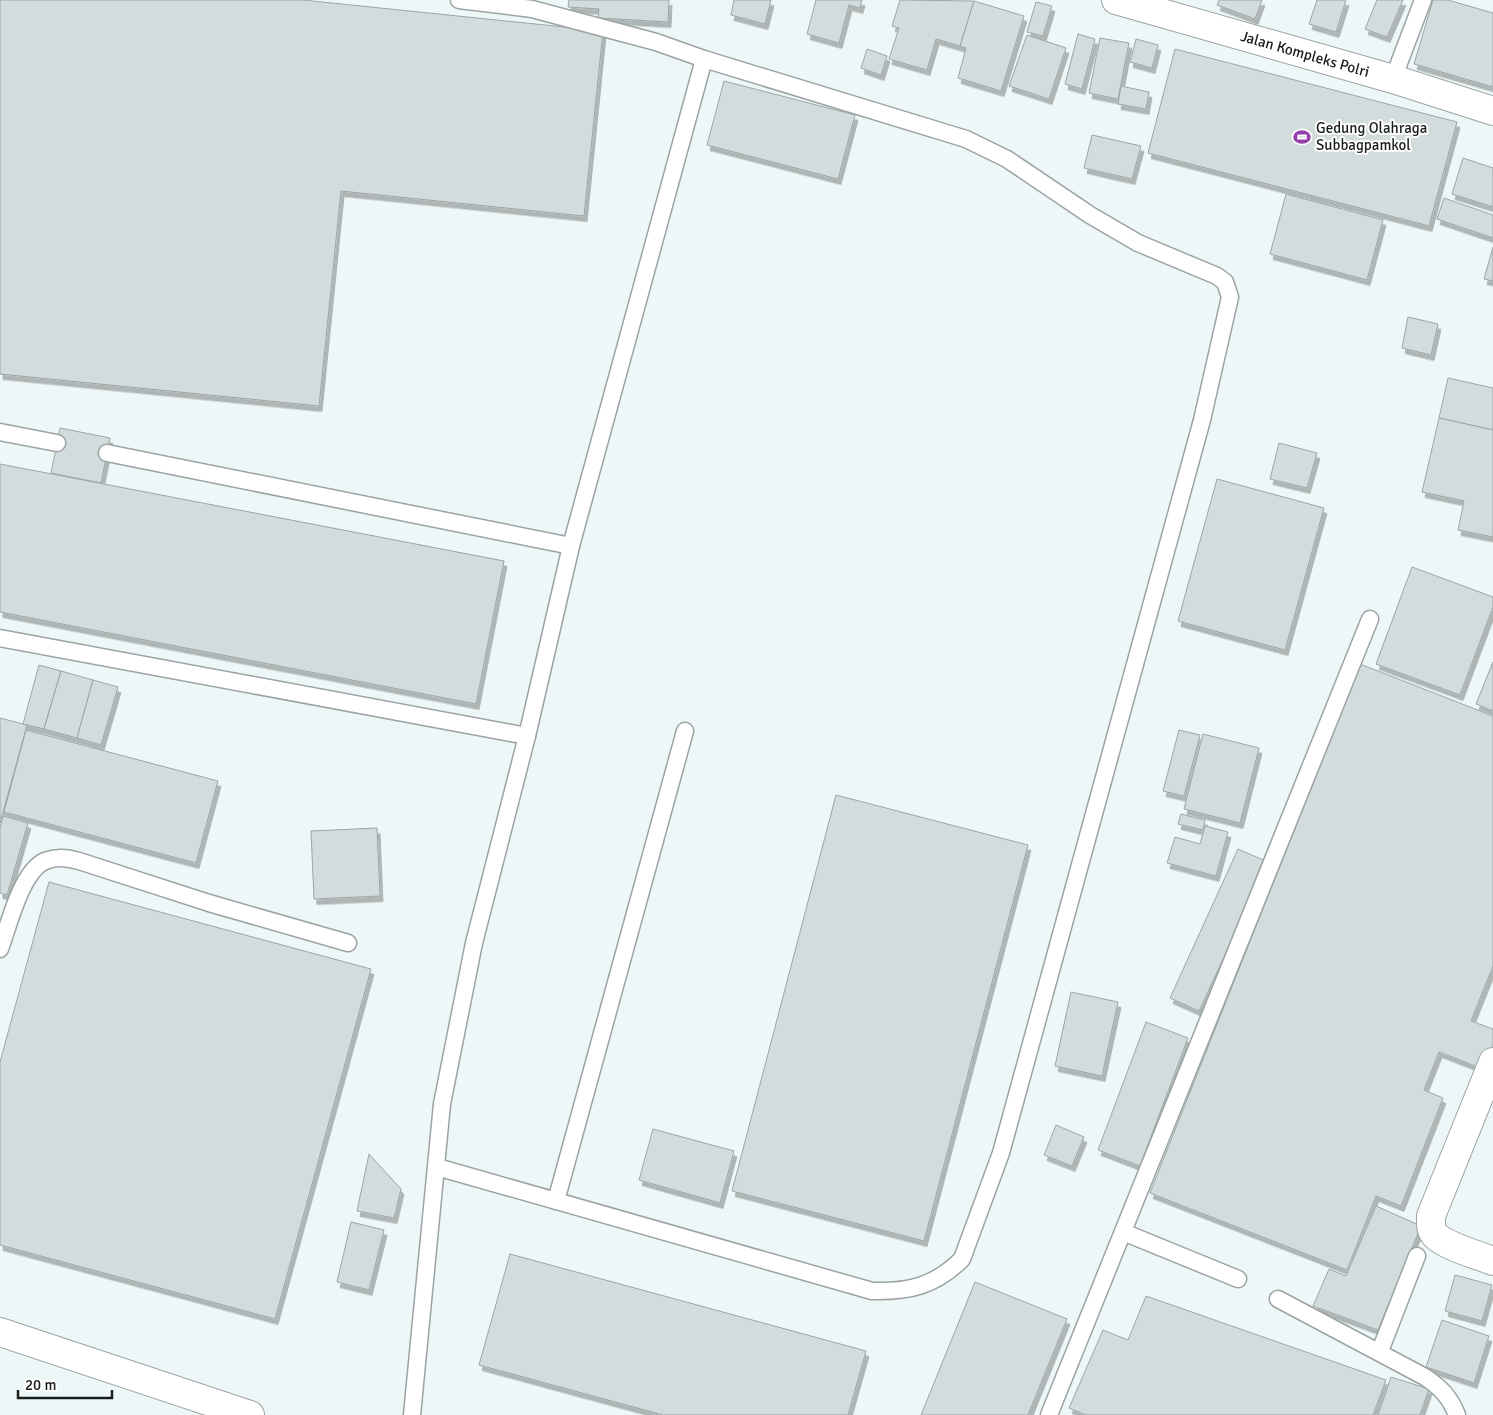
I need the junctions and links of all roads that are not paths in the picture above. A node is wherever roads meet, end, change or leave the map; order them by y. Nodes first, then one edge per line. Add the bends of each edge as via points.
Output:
1 (459, 0) edge
2 (1116, 0) edge
3 (1423, 0) edge
4 (704, 58) junction
5 (1393, 79) junction
6 (1493, 111) edge
7 (0, 432) edge
8 (56, 444) dead end
9 (107, 453) dead end
10 (571, 546) junction
11 (1370, 619) dead end
12 (0, 638) edge
13 (685, 731) dead end
14 (527, 736) junction
15 (348, 943) dead end
16 (0, 949) edge
17 (1493, 1062) edge
18 (437, 1167) junction
19 (556, 1201) junction
20 (1123, 1232) junction
21 (1417, 1256) dead end
22 (1493, 1261) edge
23 (1238, 1279) dead end
24 (1278, 1298) dead end
25 (0, 1332) edge
26 (1380, 1351) junction
27 (250, 1415) edge
28 (412, 1415) edge
29 (1050, 1415) edge
30 (1456, 1415) edge

1 - 4 lane via 532,9
2 - 5 street, Jalan Kompleks Polri
3 - 5 lane
4 - 10 lane
4 - 19 lane via 966,139 1007,159 1138,243 1217,276 1225,282 1230,297 1199,430 1002,1153 962,1259 936,1279 900,1292 872,1291
5 - 6 street, Jalan Kompleks Polri
7 - 8 lane
9 - 10 lane
10 - 14 lane
11 - 20 lane
12 - 14 lane
13 - 19 lane
14 - 18 lane via 472,952 442,1104
15 - 16 lane via 208,903 79,861 58,858 46,860 28,875
17 - 22 street via 1431,1216 1430,1226 1433,1234 1442,1240
18 - 19 lane
18 - 28 lane
20 - 23 lane
20 - 29 lane
21 - 26 lane
24 - 26 lane
25 - 27 street
26 - 30 lane via 1441,1387

